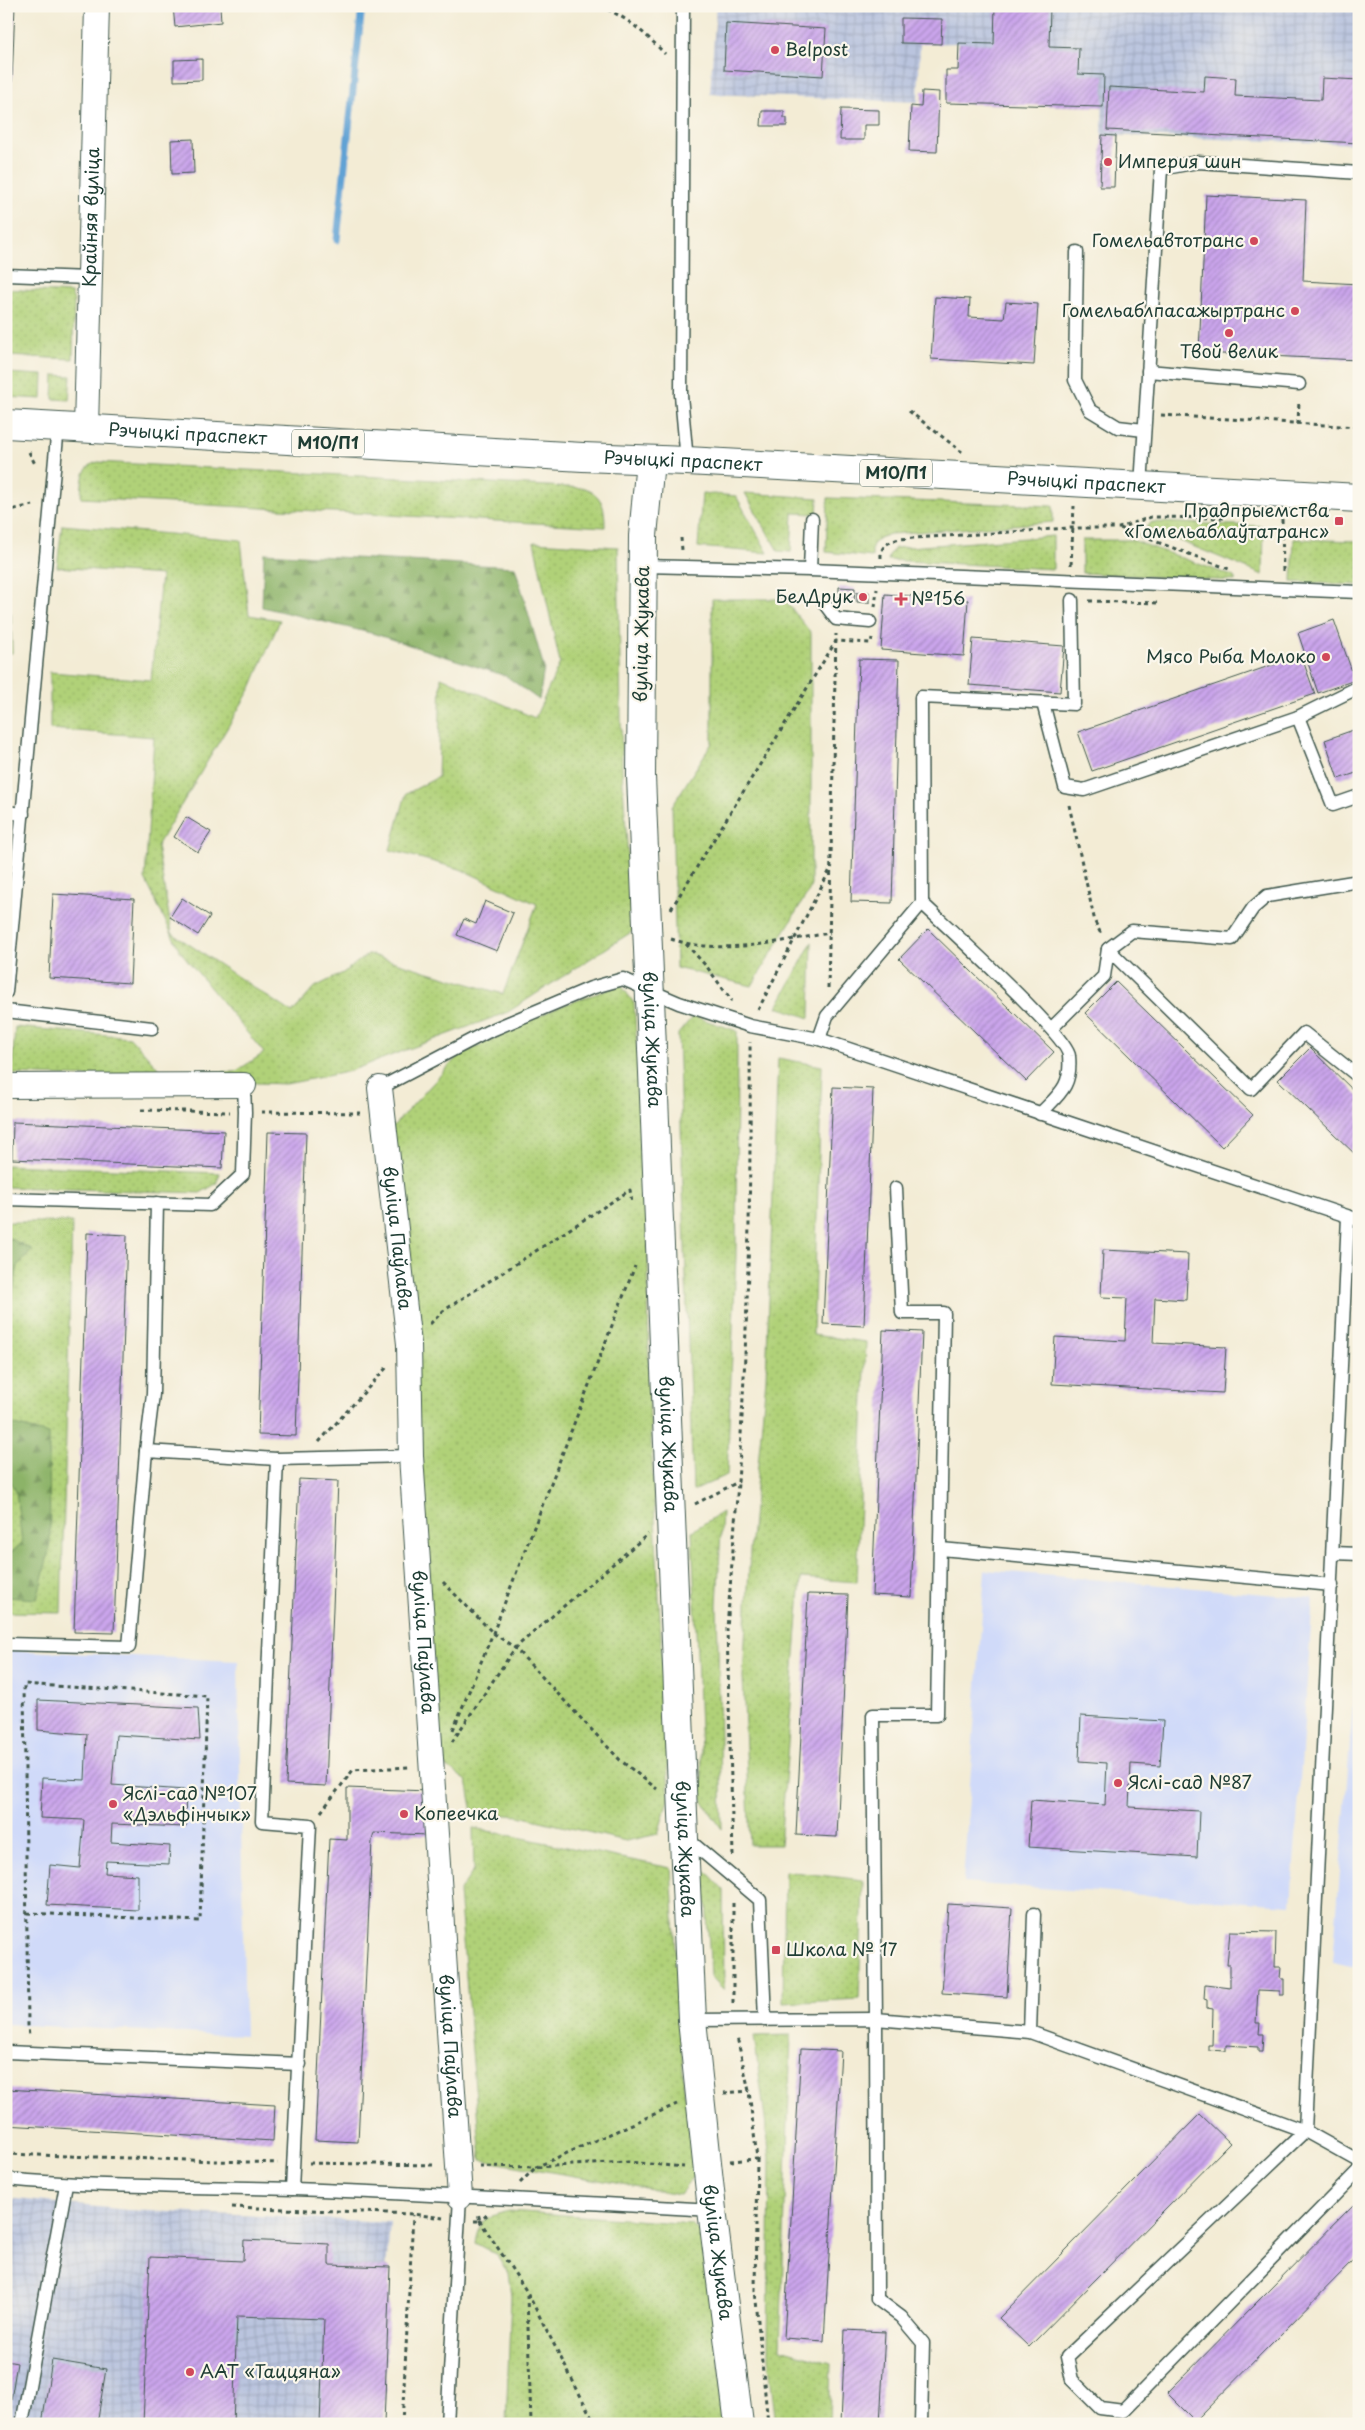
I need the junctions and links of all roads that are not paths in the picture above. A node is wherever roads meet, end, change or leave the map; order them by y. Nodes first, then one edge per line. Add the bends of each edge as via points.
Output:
1 (97, 6) edge
2 (683, 6) edge
3 (1359, 173) edge
4 (1077, 252) dead end
5 (6, 275) edge
6 (88, 278) junction
7 (1148, 371) junction
8 (1299, 384) road end
9 (6, 424) edge
10 (58, 426) junction
11 (86, 428) junction
12 (1144, 430) junction
13 (650, 461) junction
14 (687, 461) junction
15 (1141, 486) junction
16 (1359, 498) edge
17 (812, 519) dead end
18 (643, 566) junction
19 (810, 570) junction
20 (1359, 592) edge
21 (1072, 600) dead end
22 (824, 603) dead end
23 (872, 623) road end
24 (1359, 687) edge
25 (1043, 703) junction
26 (1298, 717) junction
27 (1359, 796) edge
28 (6, 812) edge
29 (23, 814) junction
30 (1359, 881) edge
31 (922, 903) junction
32 (1108, 949) junction
33 (650, 990) junction
34 (6, 992) edge
35 (6, 1011) edge
36 (152, 1028) dead end
37 (1052, 1028) junction
38 (818, 1038) junction
39 (1359, 1077) edge
40 (244, 1085) joint
41 (6, 1086) edge
42 (380, 1088) joint
43 (1040, 1114) junction
44 (896, 1188) dead end
45 (6, 1199) edge
46 (157, 1203) junction
47 (1353, 1218) edge
48 (146, 1451) junction
49 (411, 1456) junction
50 (276, 1459) junction
51 (941, 1549) junction
52 (1334, 1553) junction
53 (1359, 1554) edge
54 (1332, 1585) junction
55 (6, 1644) edge
56 (684, 1836) junction
57 (1034, 1914) dead end
58 (876, 2019) junction
59 (692, 2020) junction
60 (765, 2020) junction
61 (1030, 2032) junction
62 (6, 2052) edge
63 (300, 2064) junction
64 (1305, 2131) junction
65 (1359, 2161) edge
66 (1359, 2170) edge
67 (6, 2179) edge
68 (66, 2185) junction
69 (292, 2189) junction
70 (460, 2197) junction
71 (712, 2210) junction
72 (22, 2424) edge
73 (446, 2424) edge
74 (739, 2424) edge
75 (921, 2424) edge

1 - 6 street, Крайняя вуліца
2 - 14 lane via 681,395
3 - 7 lane via 1198,162 1162,169
4 - 12 lane via 1075,380 1090,410 1118,427
5 - 6 lane
6 - 11 street, Крайняя вуліца
7 - 8 lane
7 - 12 lane
9 - 10 street, Рэчыцкі праспект / М10/П1
10 - 11 street, Рэчыцкі праспект / М10/П1
10 - 29 lane
11 - 13 street, Рэчыцкі праспект / М10/П1
12 - 15 lane
13 - 14 street, Рэчыцкі праспект / М10/П1
13 - 18 street, вуліца Жукава
14 - 15 street, Рэчыцкі праспект / М10/П1
15 - 16 street, Рэчыцкі праспект / М10/П1
17 - 19 lane
18 - 19 lane
18 - 33 street, вуліца Жукава via 641,776
19 - 20 lane
21 - 25 lane via 1074,704
22 - 23 lane via 836,619
24 - 26 lane
25 - 26 lane via 1065,787 1084,790
25 - 31 lane via 921,697
26 - 27 lane via 1333,805
28 - 29 lane
29 - 34 lane
30 - 32 lane via 1267,896 1253,908 1232,939 1132,931
31 - 37 lane
31 - 38 lane via 827,1016
32 - 37 lane via 1104,976
32 - 39 lane via 1251,1089 1304,1033
33 - 38 lane via 679,1004 750,1026
33 - 42 lane via 623,979 591,988 487,1032
33 - 56 street, вуліца Жукава
35 - 36 lane
37 - 43 lane via 1070,1054 1067,1085
38 - 43 lane
40 - 41 street
40 - 46 lane via 243,1174 210,1205
42 - 49 street, вуліца Паўлава via 409,1344
43 - 47 lane
44 - 51 lane via 902,1313 944,1313
45 - 46 lane
46 - 48 lane via 153,1394
47 - 52 lane
48 - 50 lane
48 - 55 lane via 129,1647
49 - 50 lane
49 - 70 street, вуліца Паўлава
50 - 63 lane via 262,1821 310,1826
51 - 54 lane
51 - 58 lane via 937,1715 873,1715
52 - 53 lane
52 - 54 lane
54 - 64 lane
56 - 59 street, вуліца Жукава
56 - 60 lane via 760,1900
57 - 61 lane
58 - 60 lane
58 - 61 lane
58 - 75 lane via 877,2299 901,2317 923,2343
59 - 60 lane
59 - 71 street, вуліца Жукава
61 - 64 lane
62 - 63 lane
63 - 69 lane
64 - 65 lane
64 - 66 lane via 1068,2357 1072,2380 1100,2408 1123,2411
67 - 68 lane
68 - 69 lane
68 - 72 lane
69 - 70 lane
70 - 71 lane
70 - 73 lane
71 - 74 street, вуліца Жукава

